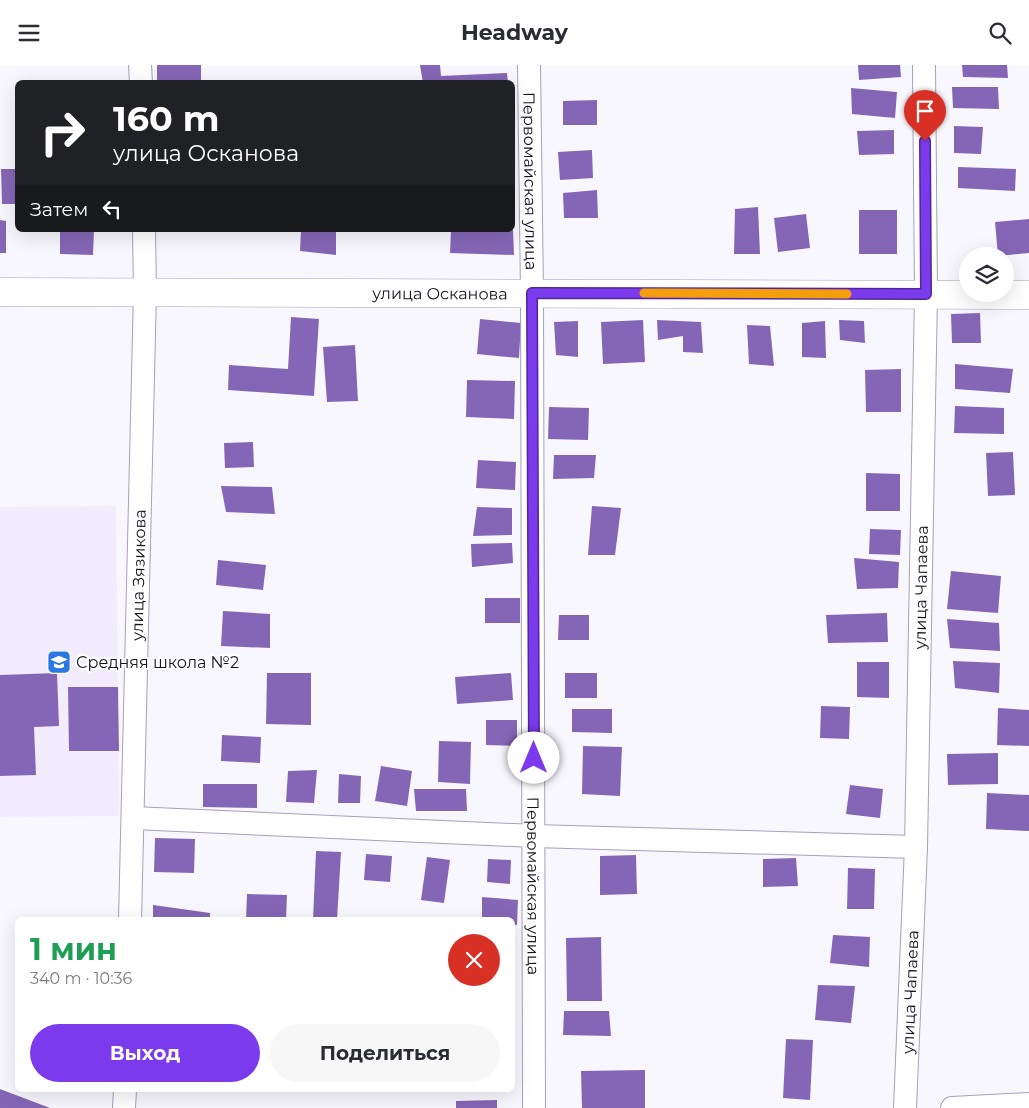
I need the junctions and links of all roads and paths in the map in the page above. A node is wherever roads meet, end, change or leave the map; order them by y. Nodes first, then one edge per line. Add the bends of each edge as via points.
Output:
1 (140, 65) edge
2 (529, 65) edge
3 (924, 65) edge
4 (141, 80) edge
5 (144, 232) edge
6 (0, 292) edge
7 (146, 292) junction
8 (532, 293) junction
9 (926, 294) junction
10 (1029, 295) edge
11 (133, 818) junction
12 (534, 836) junction
13 (916, 847) junction
14 (130, 917) edge
15 (125, 1092) edge
16 (1029, 1104) edge
17 (124, 1108) edge
18 (534, 1108) edge
19 (905, 1108) edge
20 (952, 1108) edge

1 - 4 street
2 - 8 street, Первомайская улица
3 - 9 street, улица Чапаева
5 - 7 street, улица Зязикова
6 - 7 main road, улица Осканова
7 - 8 main road, улица Осканова
7 - 11 street, улица Зязикова
8 - 9 main road, улица Осканова
8 - 12 street, Первомайская улица
9 - 10 main road, улица Осканова
9 - 13 street, улица Чапаева
11 - 12 street
11 - 14 street, улица Зязикова
12 - 13 street
12 - 18 street, Первомайская улица
13 - 19 street, улица Чапаева
15 - 17 street
16 - 20 street

